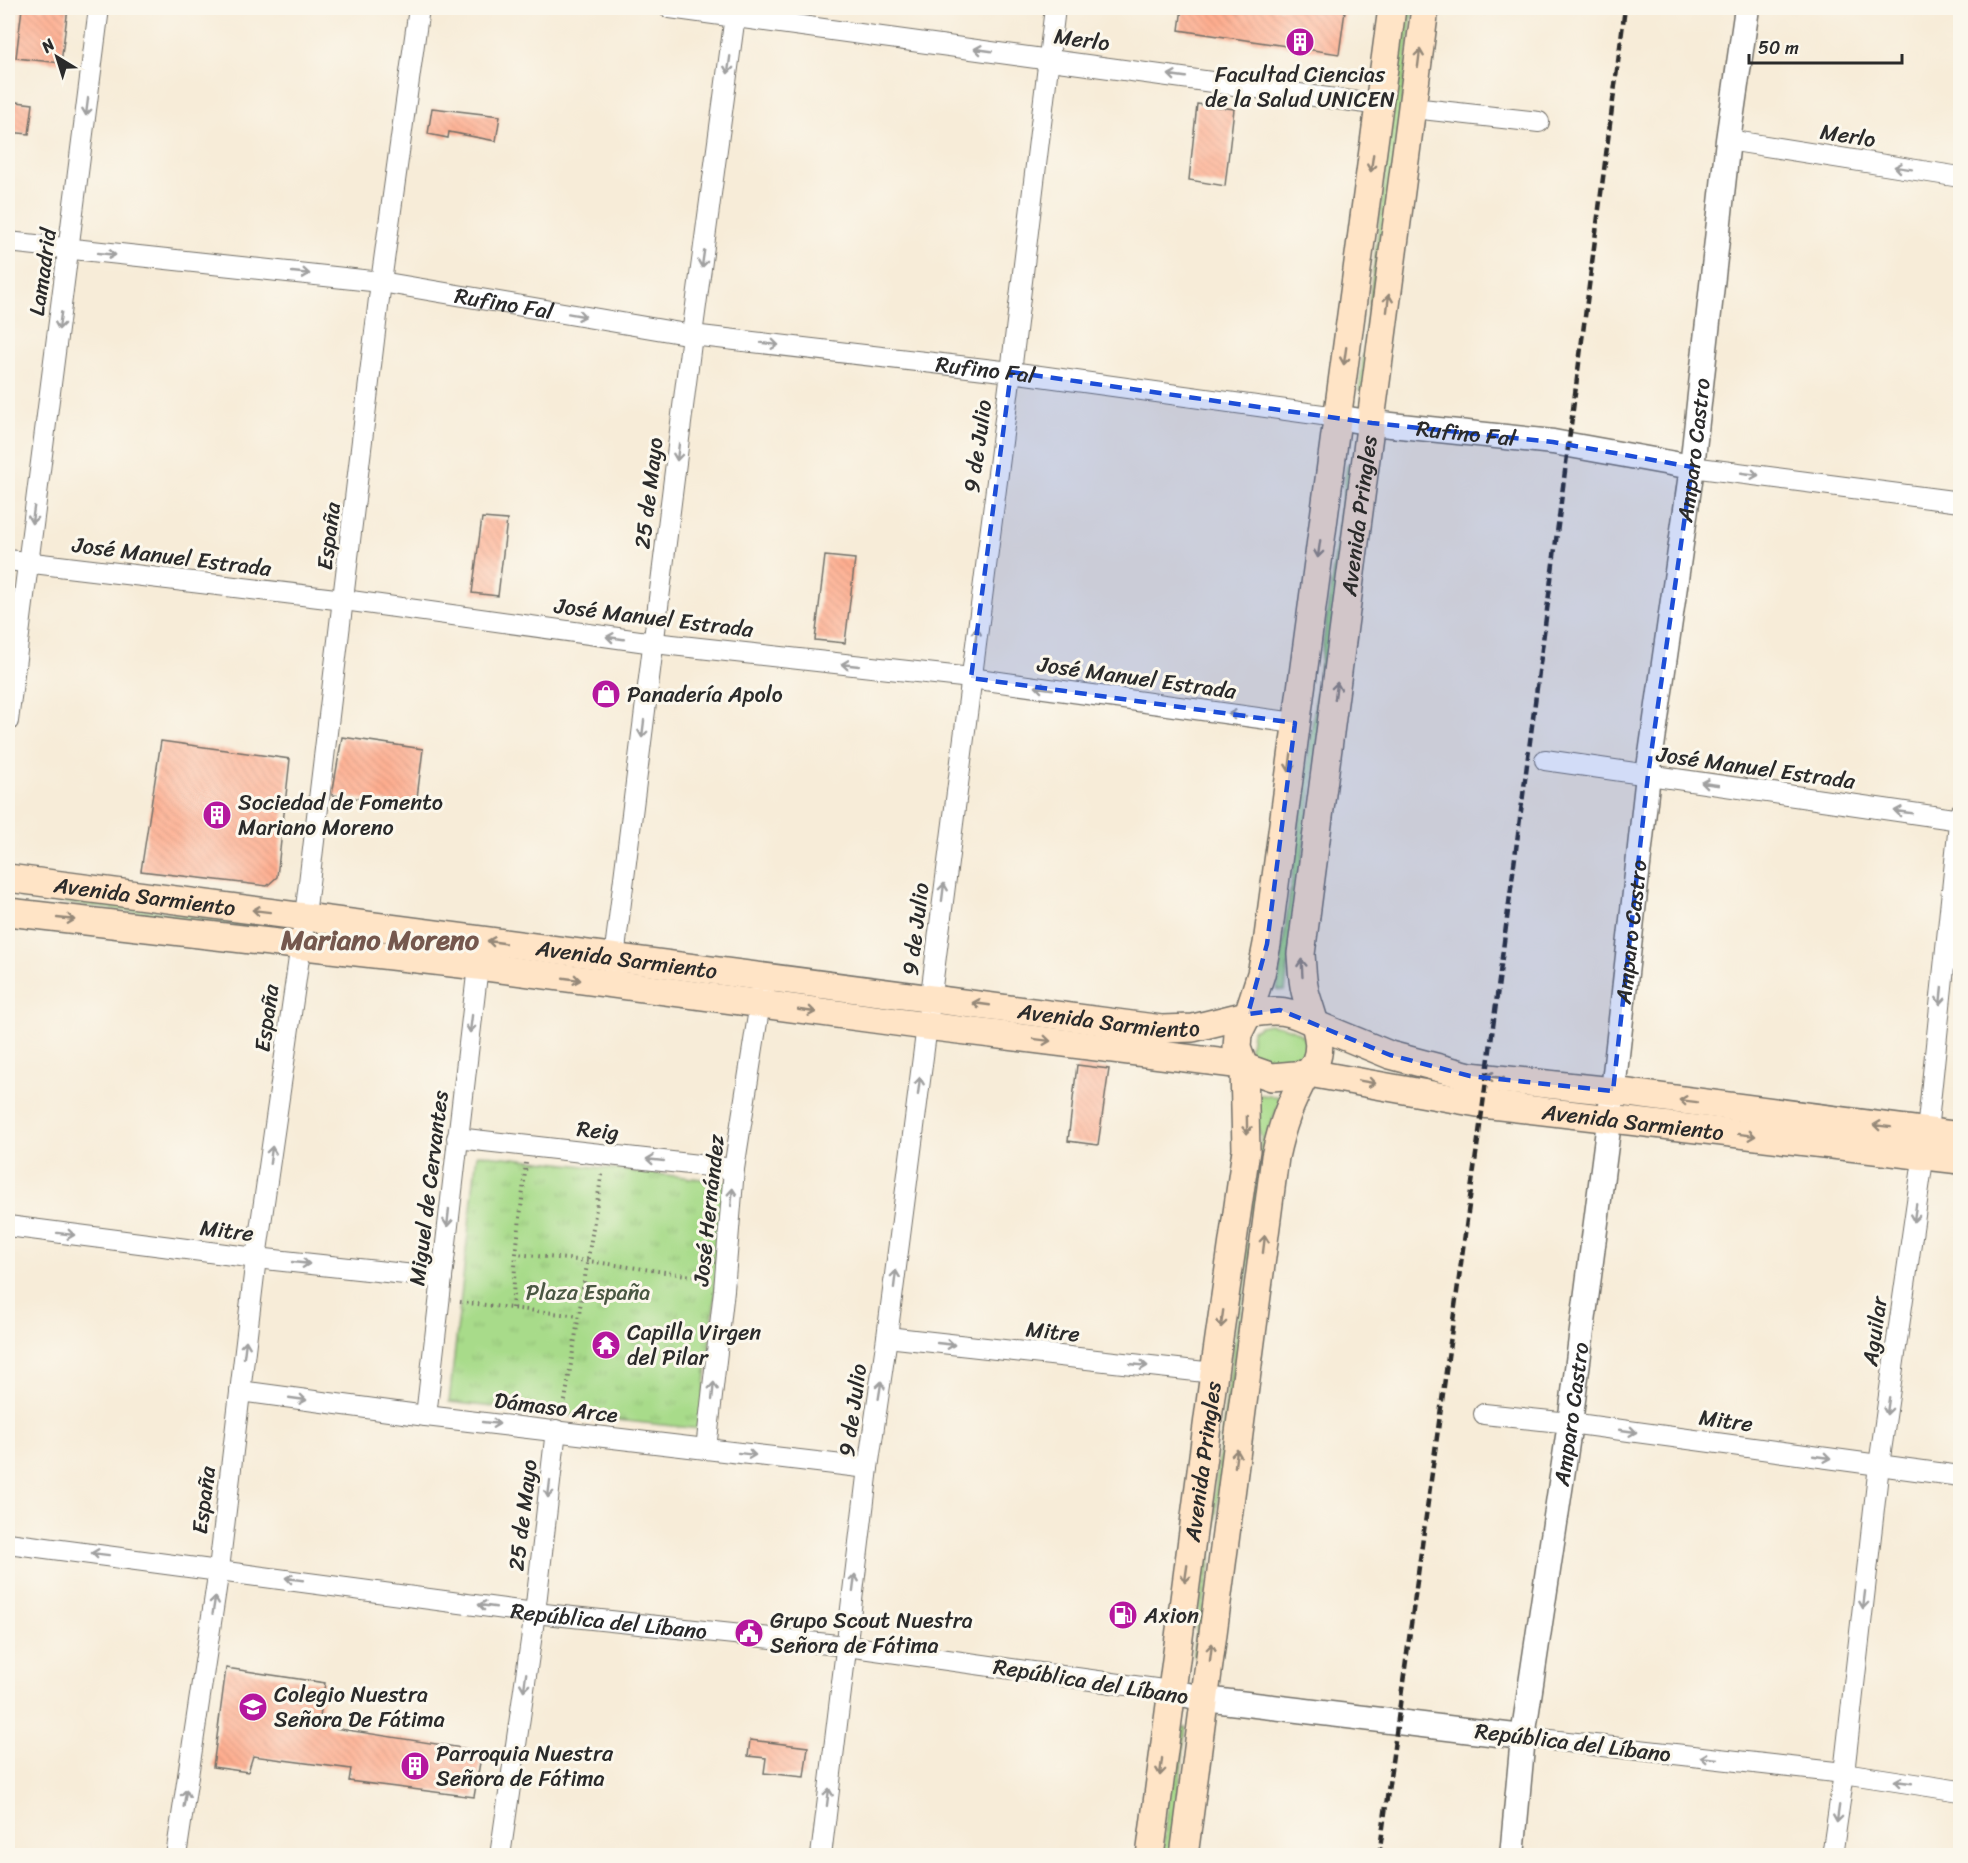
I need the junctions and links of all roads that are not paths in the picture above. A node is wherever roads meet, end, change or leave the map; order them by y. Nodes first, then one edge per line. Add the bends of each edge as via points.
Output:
1 (99, 8) edge
2 (419, 8) edge
3 (670, 8) edge
4 (1055, 8) edge
5 (1392, 8) edge
6 (1425, 8) edge
7 (1747, 8) edge
8 (736, 12) edge
9 (1048, 58) junction
10 (1380, 105) junction
11 (1413, 108) junction
12 (1539, 122) dead end
13 (1728, 140) junction
14 (1960, 177) edge
15 (8, 242) edge
16 (69, 250) junction
17 (381, 282) junction
18 (692, 334) junction
19 (1011, 372) junction
20 (1337, 417) junction
21 (1372, 423) junction
22 (1692, 467) junction
23 (1960, 502) edge
24 (17, 562) edge
25 (344, 600) junction
26 (654, 643) junction
27 (971, 678) junction
28 (8, 721) edge
29 (1295, 723) junction
30 (1545, 760) dead end
31 (1648, 775) junction
32 (1960, 818) edge
33 (8, 878) edge
34 (8, 912) edge
35 (305, 916) junction
36 (301, 945) junction
37 (478, 966) junction
38 (614, 971) junction
39 (764, 976) junction
40 (930, 997) junction
41 (760, 1004) junction
42 (1247, 1014) junction
43 (1317, 1025) junction
44 (926, 1026) junction
45 (1243, 1066) junction
46 (1307, 1073) junction
47 (1613, 1091) junction
48 (1610, 1119) junction
49 (1960, 1136) edge
50 (457, 1138) junction
51 (1925, 1144) junction
52 (1960, 1160) edge
53 (734, 1169) junction
54 (8, 1226) edge
55 (256, 1258) junction
56 (441, 1278) junction
57 (887, 1337) junction
58 (1214, 1373) junction
59 (240, 1391) junction
60 (1484, 1414) dead end
61 (426, 1416) junction
62 (560, 1422) junction
63 (1570, 1423) junction
64 (706, 1449) junction
65 (1879, 1465) junction
66 (868, 1468) junction
67 (1960, 1476) edge
68 (8, 1543) edge
69 (219, 1569) junction
70 (535, 1612) junction
71 (847, 1646) junction
72 (1170, 1691) junction
73 (1205, 1699) junction
74 (1523, 1737) junction
75 (1844, 1773) junction
76 (1960, 1791) edge
77 (176, 1856) edge
78 (500, 1856) edge
79 (821, 1856) edge
80 (1150, 1856) edge
81 (1184, 1856) edge
82 (1512, 1856) edge
83 (1832, 1856) edge

1 -> 16 street, Lamadrid
2 - 17 street, España
3 - 8 street, Merlo
4 - 9 street, 9 de Julio
5 - 10 main road, Avenida Pringles
11 -> 6 main road, Avenida Pringles
7 - 13 street, Amparo Castro
9 -> 8 street, Merlo
8 -> 18 street, 25 de Mayo
10 -> 9 street, Merlo
9 - 19 street, 9 de Julio
10 -> 20 main road, Avenida Pringles
11 - 12 street
21 -> 11 main road, Avenida Pringles
14 -> 13 street, Merlo
13 - 22 street, Amparo Castro
15 - 16 street, Rufino Fal
16 -> 17 street, Rufino Fal
16 -> 24 street, Lamadrid
17 -> 18 street, Rufino Fal
17 - 25 street, España
18 -> 19 street, Rufino Fal
18 -> 26 street, 25 de Mayo
19 - 20 street, Rufino Fal
27 -> 19 street, 9 de Julio
20 - 21 street, Rufino Fal
20 -> 29 main road, Avenida Pringles
21 - 22 street, Rufino Fal via 1553,442
43 -> 21 main road, Avenida Pringles via 1305,991 1301,954
22 -> 23 street, Rufino Fal
22 - 31 street, Amparo Castro
24 - 25 street, José Manuel Estrada
24 - 28 street, Lamadrid
26 -> 25 street, José Manuel Estrada
25 - 35 street, España
27 -> 26 street, José Manuel Estrada
26 -> 38 street, 25 de Mayo
29 -> 27 street, José Manuel Estrada
40 -> 27 street, 9 de Julio
29 -> 42 main road, Avenida Pringles via 1267,944
30 - 31 street, José Manuel Estrada
32 -> 31 street, José Manuel Estrada
31 - 47 street, Amparo Castro
32 -> 51 street, Aguilar
35 -> 33 main road, Avenida Sarmiento
34 -> 36 main road, Avenida Sarmiento
35 - 36 street, España
38 -> 35 main road, Avenida Sarmiento
36 - 37 main road, Avenida Sarmiento
55 -> 36 street, España
37 -> 38 main road, Avenida Sarmiento
37 -> 50 street, Miguel de Cervantes
38 - 39 main road, Avenida Sarmiento
38 - 41 main road, Avenida Sarmiento
39 - 40 main road, Avenida Sarmiento
39 - 41 street, José Hernández
42 -> 40 main road, Avenida Sarmiento via 1193,1028 1162,1029
40 - 44 street, 9 de Julio
41 -> 44 main road, Avenida Sarmiento
41 - 53 street, José Hernández
42 - 43 main road via 1280,1010 1296,1013
42 - 45 main road via 1238,1034 1237,1048
43 - 46 main road via 1316,1059
47 -> 43 main road, Avenida Sarmiento via 1470,1076 1390,1055
44 -> 45 main road, Avenida Sarmiento
57 -> 44 street, 9 de Julio
45 - 46 main road via 1272,1077
45 -> 58 main road, Avenida Pringles via 1246,1150
46 -> 48 main road, Avenida Sarmiento via 1484,1104
73 -> 46 main road, Avenida Pringles via 1275,1157 1281,1126
47 - 48 street, Amparo Castro
51 -> 47 main road, Avenida Sarmiento
48 -> 51 main road, Avenida Sarmiento
48 - 63 street, Amparo Castro
49 - 51 main road, Avenida Sarmiento
53 -> 50 street, Reig
50 -> 56 street, Miguel de Cervantes
51 - 52 main road, Avenida Sarmiento
51 -> 65 street, Aguilar
64 -> 53 street, José Hernández
54 -> 55 street, Mitre
55 -> 56 street, Mitre
59 -> 55 street, España
56 - 61 street, Miguel de Cervantes
57 -> 58 street, Mitre
66 -> 57 street, 9 de Julio
58 -> 72 main road, Avenida Pringles
59 -> 61 street, Dámaso Arce
59 - 69 street, España
60 - 63 street, Mitre
61 -> 62 street, Dámaso Arce
62 - 64 street, Dámaso Arce
62 -> 70 street, 25 de Mayo
63 -> 65 street, Mitre
63 - 74 street, Amparo Castro
64 -> 66 street, Dámaso Arce
65 - 67 street, Mitre
65 -> 75 street, Aguilar
71 -> 66 street, 9 de Julio
69 -> 68 street, República del Líbano
70 -> 69 street, República del Líbano
77 -> 69 street, España
70 - 71 street, República del Líbano
70 -> 78 street, 25 de Mayo
71 - 72 street, República del Líbano
79 -> 71 street, 9 de Julio
72 - 73 street, República del Líbano
72 -> 80 main road, Avenida Pringles
73 - 74 street, República del Líbano
73 - 81 main road, Avenida Pringles
75 -> 74 street, República del Líbano
74 - 82 street, Amparo Castro
76 -> 75 street, República del Líbano
75 -> 83 street, Aguilar

